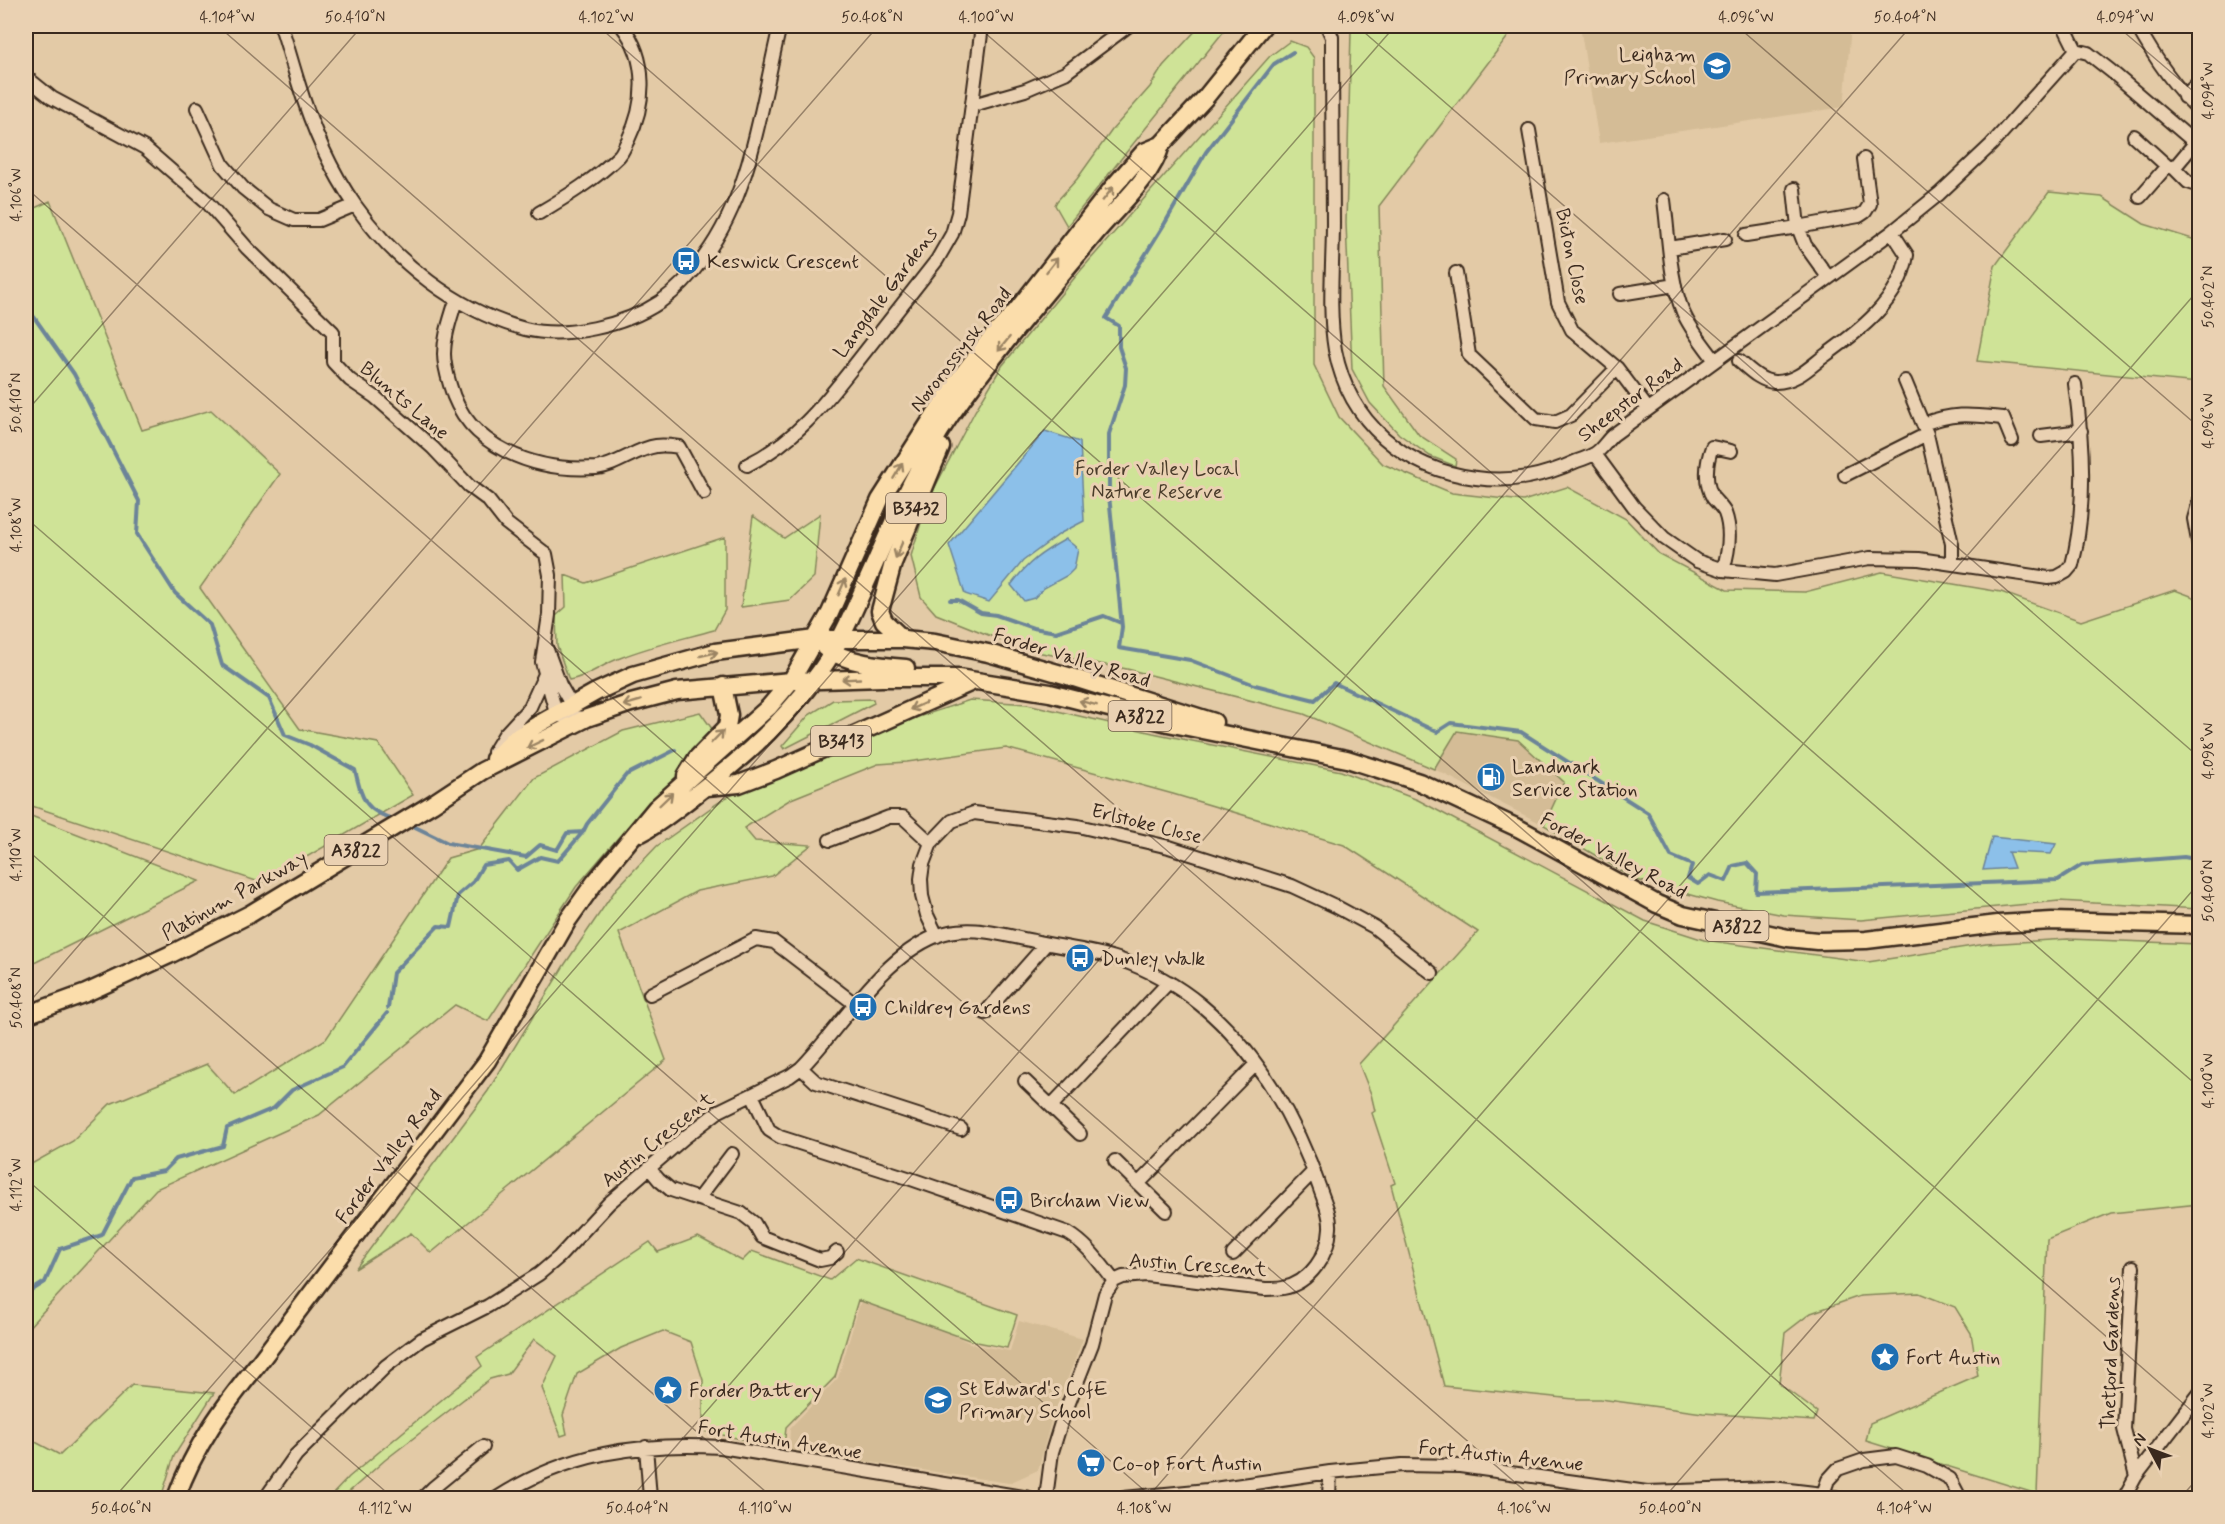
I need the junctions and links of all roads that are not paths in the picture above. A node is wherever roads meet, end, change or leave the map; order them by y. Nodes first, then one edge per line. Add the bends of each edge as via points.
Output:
1 (281, 26) edge
2 (622, 26) edge
3 (780, 26) edge
4 (982, 26) edge
5 (1126, 26) edge
6 (1263, 26) edge
7 (1327, 26) edge
8 (2064, 26) edge
9 (2137, 26) edge
10 (2076, 50) junction
11 (26, 77) edge
12 (2199, 81) edge
13 (2184, 97) junction
14 (974, 105) junction
15 (197, 108) dead end
16 (2199, 111) edge
17 (1529, 130) dead end
18 (2134, 136) dead end
19 (1161, 145) junction
20 (2197, 145) edge
21 (1864, 159) dead end
22 (2170, 167) junction
23 (2199, 186) edge
24 (1794, 189) dead end
25 (2140, 197) dead end
26 (1664, 201) dead end
27 (355, 205) junction
28 (539, 213) dead end
29 (1797, 227) junction
30 (1892, 232) junction
31 (1746, 235) dead end
32 (1725, 239) dead end
33 (1670, 248) junction
34 (1456, 273) dead end
35 (1828, 276) junction
36 (1675, 285) junction
37 (1620, 294) dead end
38 (456, 300) junction
39 (1714, 359) junction
40 (1739, 361) dead end
41 (1617, 368) junction
42 (1905, 381) dead end
43 (2075, 384) dead end
44 (1648, 409) junction
45 (949, 417) junction
46 (1925, 429) junction
47 (2081, 431) junction
48 (2041, 436) dead end
49 (2012, 440) dead end
50 (1731, 451) dead end
51 (1595, 454) junction
52 (747, 465) dead end
53 (1845, 476) dead end
54 (704, 493) dead end
55 (2199, 498) edge
56 (2199, 552) edge
57 (1952, 563) junction
58 (1723, 570) junction
59 (816, 639) junction
60 (903, 639) junction
61 (545, 643) junction
62 (836, 646) junction
63 (544, 674) junction
64 (965, 680) junction
65 (791, 681) junction
66 (814, 681) junction
67 (750, 684) joint
68 (723, 686) junction
69 (572, 706) junction
70 (556, 714) junction
71 (587, 718) junction
72 (1309, 751) junction
73 (482, 771) junction
74 (683, 782) junction
75 (707, 788) junction
76 (633, 837) junction
77 (830, 840) dead end
78 (931, 843) junction
79 (2199, 925) edge
80 (937, 936) junction
81 (1046, 944) junction
82 (1432, 973) dead end
83 (1169, 982) junction
84 (650, 994) dead end
85 (855, 1004) junction
86 (986, 1013) dead end
87 (26, 1015) edge
88 (1256, 1064) junction
89 (801, 1068) junction
90 (1025, 1081) dead end
91 (752, 1095) junction
92 (1051, 1106) junction
93 (961, 1129) dead end
94 (1080, 1134) dead end
95 (732, 1154) dead end
96 (1115, 1161) dead end
97 (649, 1168) junction
98 (1314, 1171) junction
99 (1138, 1184) junction
100 (698, 1198) junction
101 (1166, 1211) dead end
102 (837, 1252) dead end
103 (1233, 1254) dead end
104 (2133, 1267) dead end
105 (1114, 1281) junction
106 (2199, 1393) edge
107 (483, 1447) dead end
108 (646, 1447) junction
109 (1330, 1472) junction
110 (2136, 1476) junction
111 (269, 1493) dead end
112 (1823, 1494) junction
113 (176, 1498) edge
114 (423, 1498) edge
115 (497, 1498) edge
116 (650, 1498) edge
117 (1024, 1498) edge
118 (1046, 1498) edge
119 (1124, 1498) edge
120 (1329, 1498) edge
121 (1839, 1498) edge
122 (1960, 1498) edge
123 (2124, 1498) edge

1 - 27 street via 314,128
2 - 28 street via 638,55 642,80 637,122 620,155
3 - 38 street via 746,171 727,219 682,284 636,314 580,331 526,329
4 - 14 street, Langdale Gardens
5 - 14 street via 1065,73
6 - 19 main road, Novorossiysk Road / B3432
7 - 51 street, Sheepstor Road via 1332,37 1334,338 1341,368 1360,410 1394,448 1438,470 1463,476 1528,478
8 - 10 street
9 - 13 street
10 - 20 street via 2088,53 2111,71
10 - 30 street, Sheepstor Road via 1991,145
11 - 61 street, Blunts Lane via 52,98 145,148 206,201 246,248 333,332 333,362 350,380 375,396 488,500 506,523 546,554 550,575
12 - 13 street
13 - 16 street
14 - 52 street, Langdale Gardens via 958,213 952,234 937,260 811,419 765,456
15 - 27 street via 223,165 243,188 270,209 294,220 319,220
17 - 41 street, Bicton Close via 1558,302 1572,330
18 - 22 street
19 -> 45 main road, Novorossiysk Road / B3432 via 1157,159 1001,347
59 -> 19 main road, Novorossiysk Road via 880,500 951,389 1114,186 1144,153
20 - 22 street
21 - 29 street via 1870,204 1865,212
22 - 23 street
22 - 25 street
24 - 29 street
26 - 33 street
27 - 38 street via 422,276
29 - 31 street
29 - 35 street
30 - 35 street, Sheepstor Road
30 - 40 street via 1907,255 1906,264 1892,291 1863,328 1796,378 1774,382 1758,377
32 - 33 street
33 - 36 street
34 - 41 street via 1469,355 1536,419 1556,423 1571,416
35 - 39 street, Sheepstor Road
36 - 37 street
36 - 39 street via 1684,314
38 - 54 street via 446,333 446,373 458,409 481,435 513,456 569,469 600,468 656,446 679,447
39 - 44 street, Sheepstor Road
41 - 44 street, Bicton Close
42 - 46 street
43 - 47 street
44 - 51 street, Sheepstor Road
45 -> 60 main road, B3432 via 948,433 893,563 880,611 884,621
45 - 62 main road, Novorossiysk Road / B3432 via 916,472
46 - 49 street via 1945,416 2003,418
46 - 53 street
46 - 57 street via 1952,544
47 - 48 street
47 - 57 street via 2081,504 2075,555 2066,572 2048,578
50 - 58 street via 1712,447 1706,463 1712,496 1724,511 1730,532
51 - 58 street via 1634,507 1664,538 1697,561
55 - 56 street via 2194,519
57 - 58 street via 1870,558 1775,575
59 - 62 main road, Forder Valley Road / A3822
59 - 65 main road, Novorossiysk Road
69 -> 59 main road, Platinum Parkway / A3822 via 633,675 696,657
60 - 62 main road, Forder Valley Road / A3822
60 - 72 main road, Forder Valley Road / A3822 via 988,653
61 - 63 street, Blunts Lane
61 - 69 street
62 - 64 main road via 873,665 941,670
62 - 66 main road, B3413
63 - 70 street, Blunts Lane
63 - 73 street via 530,707 505,734
64 -> 66 main road, Forder Valley Road / A3822
72 -> 64 main road, Forder Valley Road / A3822 via 1168,723 1050,693
64 -> 75 main road, B3413 via 776,771 739,784
65 - 66 main road, Forder Valley Road / A3822
65 - 67 main road, Forder Valley Road / A3822
65 - 74 main road, Forder Valley Road via 769,707
66 - 75 main road, B3413 via 772,731
67 - 68 main road, Platinum Parkway / A3822
68 -> 71 main road, Platinum Parkway / A3822 via 677,691
74 -> 68 main road via 697,758 727,727 729,715
69 - 70 main road, Platinum Parkway / A3822
70 - 71 street
70 - 73 main road, Platinum Parkway / A3822 via 514,739
71 -> 73 main road, Platinum Parkway / A3822
72 - 79 main road, Forder Valley Road / A3822 via 1419,782 1520,829 1683,915 1788,938 1866,940 2052,921
73 - 87 main road, Platinum Parkway / A3822 via 250,914 86,993
76 -> 74 main road, Forder Valley Road
75 - 76 main road, Forder Valley Road
76 - 113 main road, Forder Valley Road via 568,920 487,1061 222,1408 188,1466
77 - 78 street via 889,817 903,818
78 - 80 street, Erlstoke Close via 921,879 927,915
78 - 82 street, Erlstoke Close via 952,821 974,813 1078,826 1169,847 1292,886 1335,906 1374,927
80 - 81 street, Austin Crescent via 973,930
80 - 85 street, Austin Crescent via 915,947
81 - 83 street, Austin Crescent via 1117,959
81 - 86 street
83 - 88 street, Austin Crescent via 1215,1017
83 - 92 street
84 - 85 street via 756,939 765,939
85 - 89 street, Austin Crescent
88 - 98 street, Austin Crescent via 1283,1107
88 - 99 street
89 - 91 street, Austin Crescent
89 - 93 street via 816,1082
90 - 92 street
91 - 97 street, Austin Crescent via 719,1111
91 - 105 street via 769,1130 780,1137 1068,1233 1080,1241
92 - 94 street
95 - 100 street
96 - 99 street
97 - 100 street via 671,1190
97 - 111 street, Austin Crescent via 539,1274 488,1306 422,1339 386,1366 297,1455
98 - 103 street
98 - 105 street, Austin Crescent via 1330,1227 1322,1259 1294,1284 1265,1289 1136,1275
99 - 101 street
100 - 102 street via 741,1213 754,1223 762,1237 820,1260
104 - 110 street, Thetford Gardens via 2124,1430
105 - 118 street, Austin Crescent via 1105,1294 1093,1341 1052,1452
106 - 110 street
107 - 114 street
108 - 115 street, Fort Austin Avenue via 604,1453 551,1468
108 - 116 street
108 - 117 street, Fort Austin Avenue via 721,1447
109 - 112 street, Fort Austin Avenue via 1402,1465 1460,1467 1647,1492 1772,1488
109 - 119 street, Fort Austin Avenue
109 - 120 street
110 - 123 street
112 - 121 street, Fort Austin Avenue
112 - 122 street via 1828,1480 1838,1470 1864,1460 1896,1456 1950,1479

